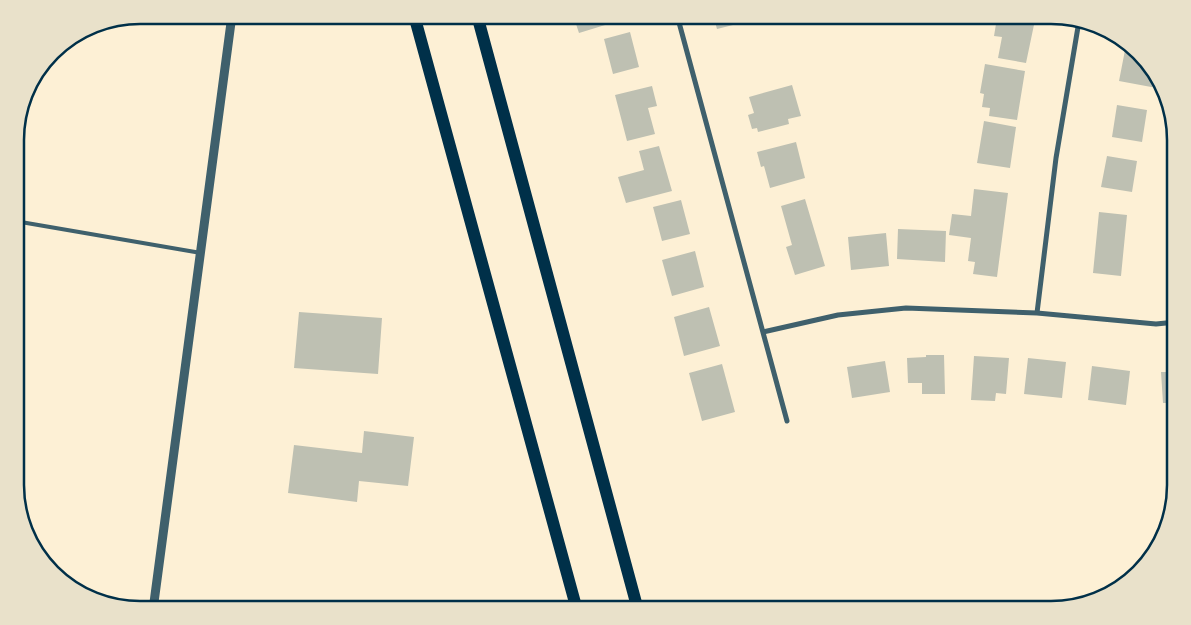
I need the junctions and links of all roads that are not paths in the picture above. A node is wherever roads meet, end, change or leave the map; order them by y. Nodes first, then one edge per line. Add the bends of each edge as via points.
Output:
1 (231, 24) edge
2 (416, 24) edge
3 (479, 24) edge
4 (679, 24) edge
5 (1078, 27) edge
6 (24, 222) edge
7 (201, 253) junction
8 (1037, 313) junction
9 (1167, 323) edge
10 (763, 332) junction
11 (787, 421) dead end
12 (154, 601) edge
13 (575, 601) edge
14 (636, 601) edge

1 - 7 street
2 - 13 main road
3 - 14 main road
4 - 10 street
5 - 8 street via 1056,158
6 - 7 lane
7 - 12 street
8 - 9 street
8 - 10 street via 906,308 838,315
10 - 11 street

